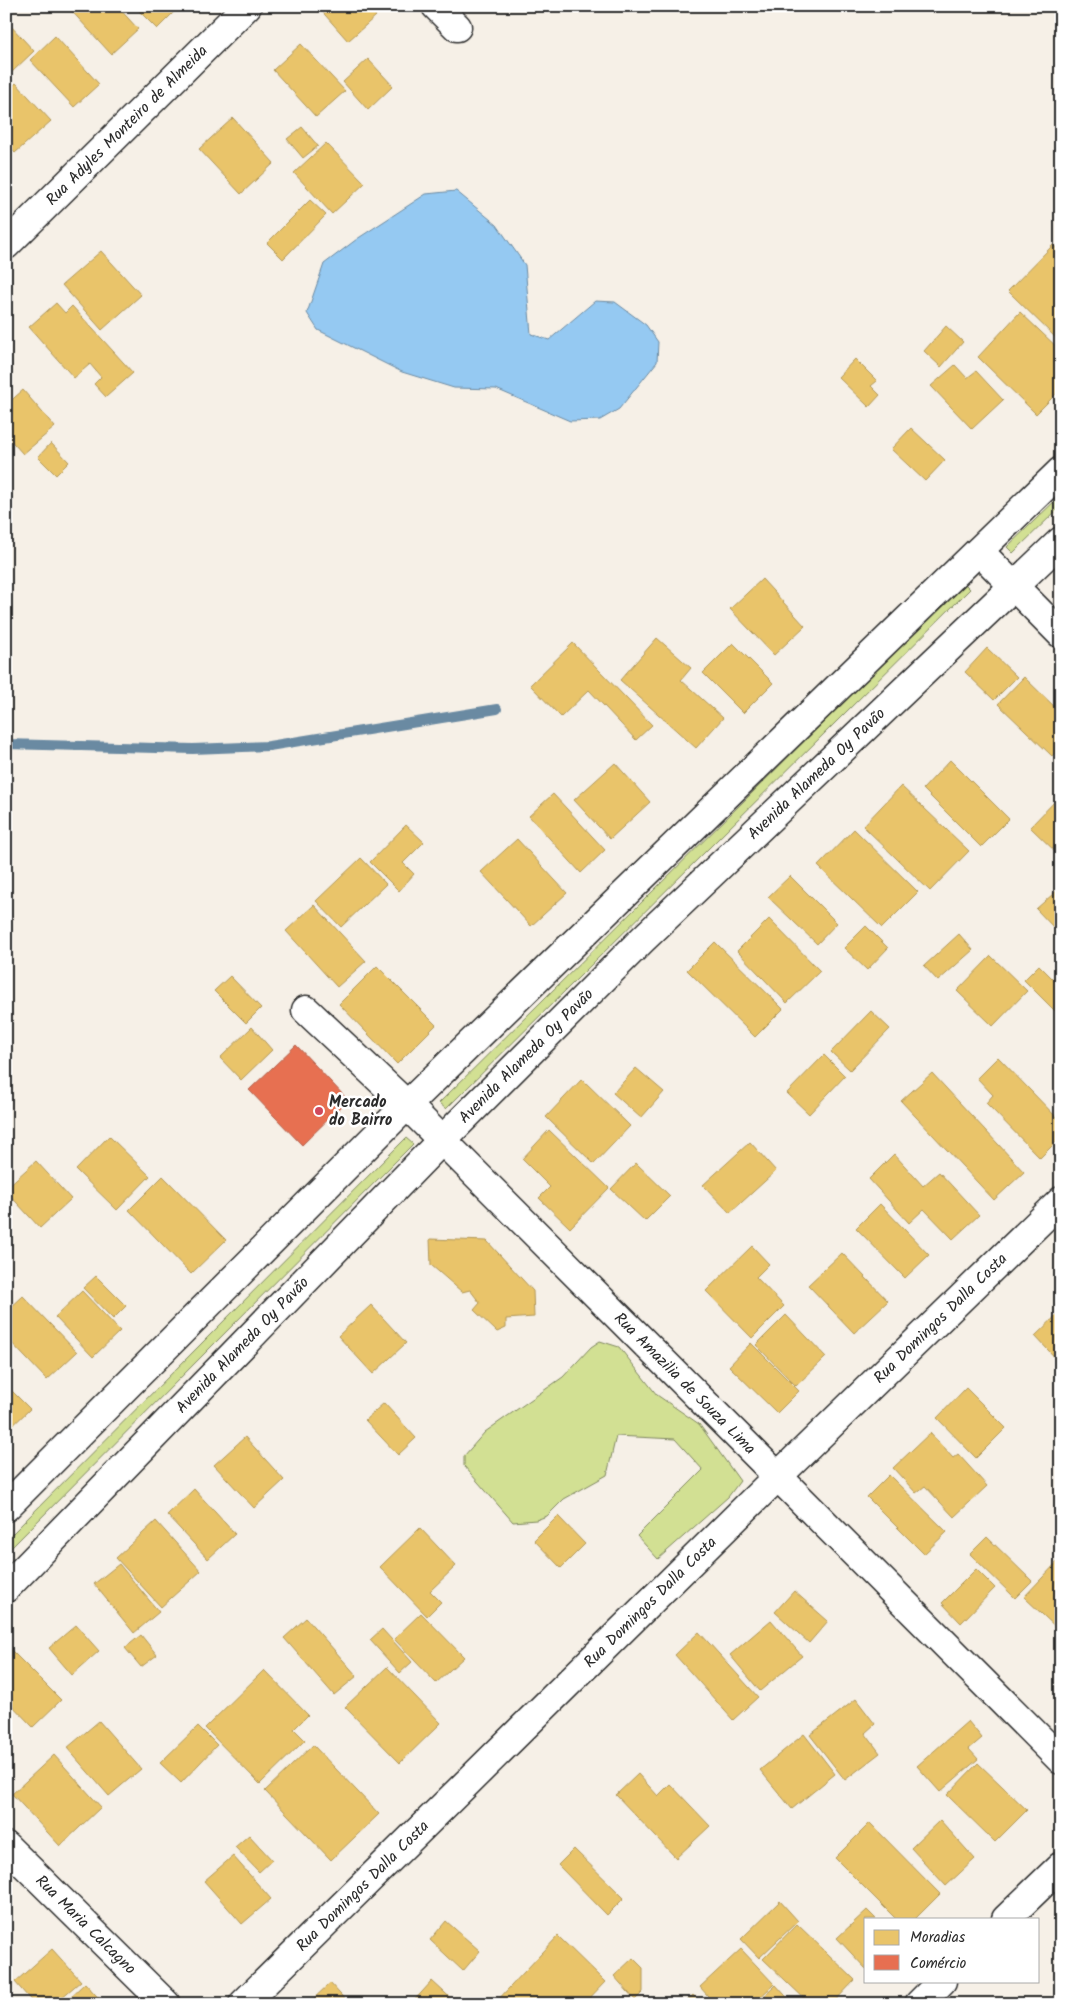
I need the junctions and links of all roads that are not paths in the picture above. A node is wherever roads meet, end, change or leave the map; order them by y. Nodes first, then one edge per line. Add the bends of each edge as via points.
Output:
1 (247, 6) edge
2 (436, 6) edge
3 (457, 27) dead end
4 (6, 244) edge
5 (1061, 471) edge
6 (1061, 541) edge
7 (979, 551) junction
8 (1013, 586) junction
9 (1061, 634) edge
10 (306, 1010) dead end
11 (407, 1105) junction
12 (442, 1140) junction
13 (1061, 1201) edge
14 (778, 1476) junction
15 (6, 1507) edge
16 (6, 1588) edge
17 (1061, 1760) edge
18 (6, 1846) edge
19 (1061, 1866) edge
20 (1007, 1918) edge
21 (941, 1982) edge
22 (166, 2004) edge
23 (243, 2004) edge
24 (919, 2004) edge

1 - 4 street, Rua Adyles Monteiro de Almeida
2 - 3 street
5 - 7 street
6 - 8 street, Avenida Alameda Oy Pavão
7 - 8 street
7 - 11 street
8 - 9 street
8 - 12 street, Avenida Alameda Oy Pavão via 643,939
10 - 11 street, Rua Amazilia de Souza Lima
11 - 12 street, Rua Amazilia de Souza Lima
11 - 15 street
12 - 14 street, Rua Amazilia de Souza Lima
12 - 16 street, Avenida Alameda Oy Pavão
13 - 14 street, Rua Domingos Dalla Costa
14 - 17 street, Rua Amazilia de Souza Lima
14 - 23 street, Rua Domingos Dalla Costa
18 - 22 street, Rua Maria Calcagno
19 - 20 street
21 - 24 street

